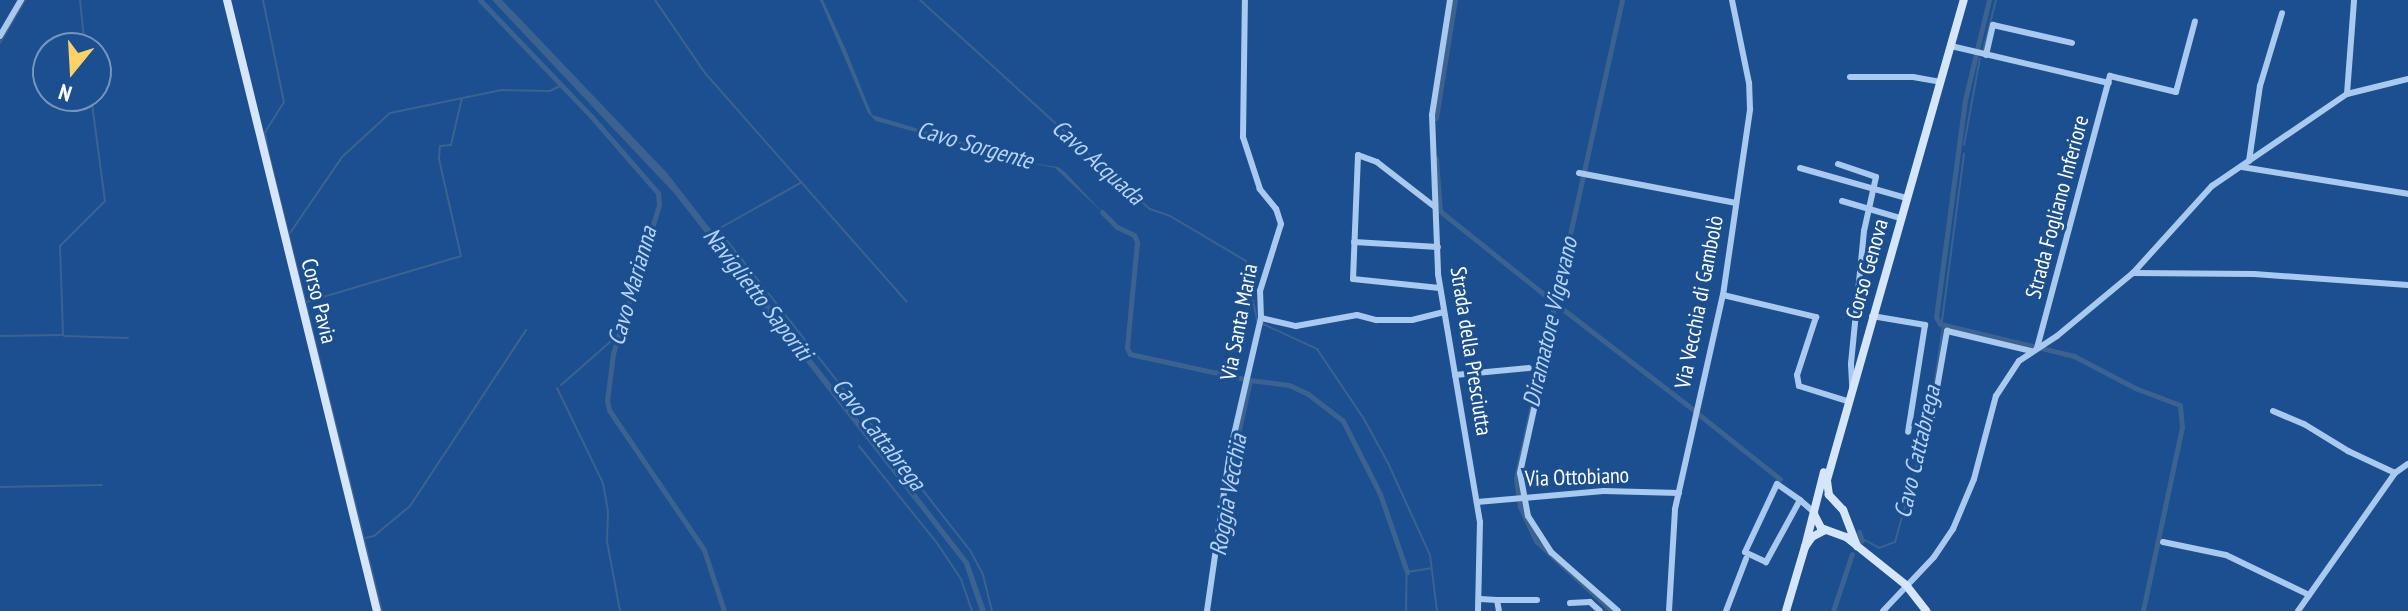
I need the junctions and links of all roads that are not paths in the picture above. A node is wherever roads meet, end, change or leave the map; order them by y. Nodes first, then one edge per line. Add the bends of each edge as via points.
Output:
1 (21, 0) edge
2 (227, 0) edge
3 (1245, 0) edge
4 (1450, 0) edge
5 (1732, 0) edge
6 (1964, 0) edge
7 (2354, 0) edge
8 (2282, 13) dead end
9 (2195, 21) dead end
10 (0, 36) edge
11 (2072, 43) dead end
12 (1951, 46) junction
13 (1979, 54) junction
14 (1850, 77) dead end
15 (2109, 79) junction
16 (2408, 79) edge
17 (1941, 82) junction
18 (2347, 94) junction
19 (2249, 161) junction
20 (1838, 164) dead end
21 (2242, 167) junction
22 (1800, 168) dead end
23 (1584, 174) dead end
24 (1873, 189) junction
25 (2408, 194) edge
26 (1906, 198) junction
27 (1842, 201) dead end
28 (1736, 203) junction
29 (1435, 207) junction
30 (1868, 208) junction
31 (1900, 218) junction
32 (1354, 242) junction
33 (1438, 247) junction
34 (2133, 273) junction
35 (2408, 285) edge
36 (1440, 288) junction
37 (1723, 295) junction
38 (1444, 312) junction
39 (1872, 316) junction
40 (1261, 318) junction
41 (2037, 347) junction
42 (1529, 368) dead end
43 (1455, 375) junction
44 (1852, 386) junction
45 (1536, 400) dead end
46 (1847, 401) junction
47 (2273, 411) dead end
48 (1839, 430) junction
49 (1908, 432) dead end
50 (1929, 434) dead end
51 (2408, 464) edge
52 (2395, 473) junction
53 (1679, 493) junction
54 (1519, 497) junction
55 (1800, 500) junction
56 (1477, 502) junction
57 (1833, 502) junction
58 (1815, 513) junction
59 (1844, 518) junction
60 (1829, 530) junction
61 (2163, 542) dead end
62 (1857, 546) junction
63 (1805, 547) junction
64 (1746, 559) dead end
65 (1906, 585) junction
66 (2309, 595) junction
67 (1480, 599) junction
68 (1497, 600) junction
69 (1537, 600) dead end
70 (1570, 603) dead end
71 (377, 611) edge
72 (1207, 611) edge
73 (1478, 611) edge
74 (1499, 611) edge
75 (1600, 611) edge
76 (1618, 611) edge
77 (1669, 611) edge
78 (1726, 611) edge
79 (1786, 611) edge
80 (1883, 611) edge
81 (1926, 611) edge
82 (2298, 611) edge

1 - 10 street
2 - 71 main road, Corso Pavia
3 - 40 street, Via Santa Maria via 1243,137 1260,189 1281,224 1260,291
4 - 29 street, Strada della Presciutta via 1432,115
5 - 28 street, Via Vecchia di Gambolò via 1750,92
6 - 12 main road, Corso Genova
7 - 18 street
8 - 19 street via 2260,86
9 - 15 street via 2176,92
11 - 13 street via 1993,25
12 - 13 street
12 - 17 main road, Corso Genova
13 - 15 street
14 - 17 street
15 - 41 street, Strada Fogliano Inferiore
16 - 18 street, Strada Fogliano Inferiore
17 - 26 main road, Corso Genova
18 - 19 street, Strada Fogliano Inferiore
19 - 21 street, Strada Fogliano Inferiore
20 - 24 street via 1875,174
21 - 25 street
21 - 34 street, Strada Fogliano Inferiore via 2212,186
22 - 24 street
23 - 28 street
24 - 26 street
24 - 30 street
26 - 31 main road, Corso Genova
27 - 30 street
28 - 37 street, Via Vecchia di Gambolò
29 - 32 street via 1377,162 1358,155
29 - 33 street, Strada della Presciutta
30 - 31 street
30 - 44 street
31 - 39 main road, Corso Genova
32 - 33 street
32 - 36 street via 1356,282
33 - 36 street, Strada della Presciutta
34 - 35 street via 2254,274
34 - 41 street, Strada Fogliano Inferiore
36 - 38 street, Strada della Presciutta
37 - 46 street via 1816,317 1799,386
37 - 53 street, Via Vecchia di Gambolò
38 - 40 street via 1412,320 1357,315 1296,326
38 - 43 street, Strada della Presciutta
39 - 44 main road, Corso Genova
39 - 49 street via 1925,325
40 - 72 street, Via Santa Maria via 1230,452
41 - 50 street via 1947,331
41 - 65 street, Strada Fogliano Inferiore via 2019,361 1996,396 1974,479 1953,529
42 - 43 street
43 - 56 street, Strada della Presciutta
44 - 46 main road, Corso Genova
45 - 54 street
46 - 48 main road, Corso Genova
47 - 52 street
48 - 57 main road, Corso Genova via 1827,480
48 - 58 main road
51 - 52 street
52 - 66 street
53 - 54 street, Via Ottobiano
53 - 77 street, Via Vecchia di Gambolò
54 - 56 street, Via Ottobiano
54 - 76 street via 1546,546
55 - 55 street via 1777,484 1745,552 1766,562
55 - 58 street
56 - 67 street, Strada della Presciutta
57 - 58 main road via 1821,504
57 - 59 main road
58 - 60 main road via 1818,525
58 - 63 main road
59 - 60 main road
59 - 62 main road
60 - 62 main road
60 - 63 main road via 1812,537
61 - 66 street via 2226,555
62 - 65 main road
63 - 79 main road
64 - 78 street
65 - 80 street, Strada Fogliano Inferiore
65 - 81 main road
66 - 82 street
67 - 68 street
67 - 73 street, Strada della Presciutta
68 - 69 street
68 - 74 street
70 - 75 street via 1590,602

